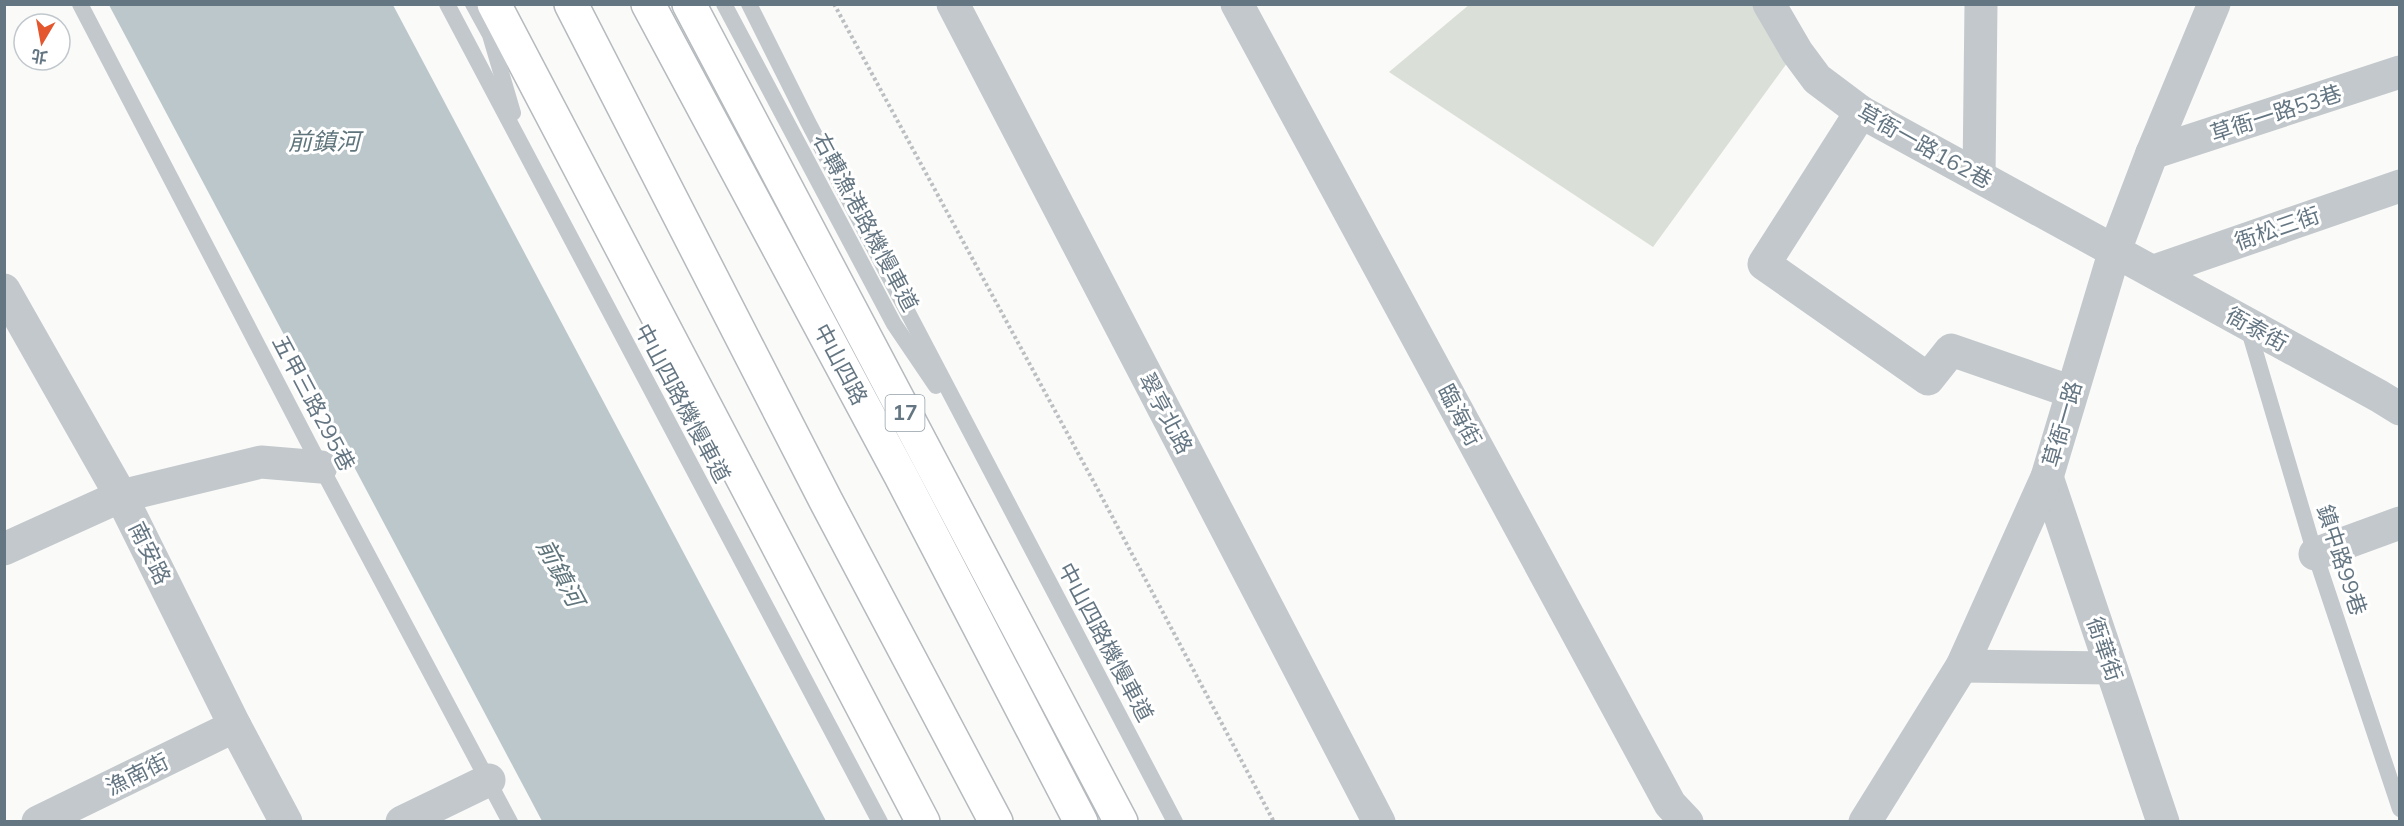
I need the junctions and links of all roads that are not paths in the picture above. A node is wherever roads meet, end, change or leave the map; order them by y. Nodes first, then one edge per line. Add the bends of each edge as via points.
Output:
1 (80, 4) edge
2 (447, 4) edge
3 (473, 4) edge
4 (494, 4) edge
5 (571, 4) edge
6 (648, 4) edge
7 (689, 4) edge
8 (724, 4) edge
9 (749, 4) edge
10 (953, 4) edge
11 (1769, 4) edge
12 (1981, 4) edge
13 (2214, 4) edge
14 (1248, 9) edge
15 (2400, 72) edge
16 (1861, 112) junction
17 (524, 150) junction
18 (2152, 153) junction
19 (1979, 177) junction
20 (2400, 186) edge
21 (2115, 250) junction
22 (2154, 271) junction
23 (4, 290) edge
24 (2247, 324) junction
25 (2072, 392) junction
26 (2393, 398) edge
27 (982, 453) junction
28 (321, 467) junction
29 (2047, 477) junction
30 (121, 496) junction
31 (2400, 523) edge
32 (4, 549) edge
33 (2315, 554) junction
34 (1962, 666) junction
35 (2111, 668) junction
36 (235, 726) junction
37 (489, 780) junction
38 (2400, 809) edge
39 (38, 822) edge
40 (286, 822) edge
41 (402, 822) edge
42 (510, 822) edge
43 (880, 822) edge
44 (923, 822) edge
45 (996, 822) edge
46 (1081, 822) edge
47 (1121, 822) edge
48 (1175, 822) edge
49 (1379, 822) edge
50 (1688, 822) edge
51 (1865, 822) edge
52 (2163, 822) edge

1 - 28 lane, 五甲三路295巷
2 - 17 lane, 中山四路機慢車道
3 - 17 lane via 490,35
4 - 44 main road
5 - 45 main road
6 - 46 main road, 中山四路 / 17
7 - 47 main road, 中山四路 / 17
8 - 27 lane, 右轉漁港路機慢車道 via 894,324
9 - 27 lane, 中山四路機慢車道
10 - 49 street, 翠亨北路
11 - 16 street, 草衙一路162巷 via 1816,79
12 - 19 street
13 - 18 street, 草衙一路
14 - 50 street, 臨海街 via 1670,804
15 - 18 street, 草衙一路53巷
16 - 19 street, 草衙一路162巷
16 - 25 street via 1764,264 1928,379 1951,350
17 - 43 lane, 中山四路機慢車道
18 - 21 street, 草衙一路
19 - 21 street, 草衙一路162巷
20 - 22 street, 衙松三街
21 - 22 street, 衙泰街
21 - 25 street, 草衙一路
22 - 24 street, 衙泰街
23 - 30 street, 南安路
24 - 26 street, 衙泰街
24 - 33 lane, 鎮中路99巷
25 - 29 street, 草衙一路
27 - 48 lane, 中山四路機慢車道
28 - 30 street via 261,462
28 - 37 lane, 五甲三路295巷
29 - 34 street, 草衙一路
29 - 35 street, 衙華街
30 - 32 street
30 - 36 street, 南安路
31 - 33 street
33 - 38 lane, 鎮中路99巷
34 - 35 street
34 - 51 street, 草衙一路
35 - 52 street, 衙華街
36 - 39 street, 漁南街
36 - 40 street, 南安路
37 - 41 street
37 - 42 lane, 五甲三路295巷

